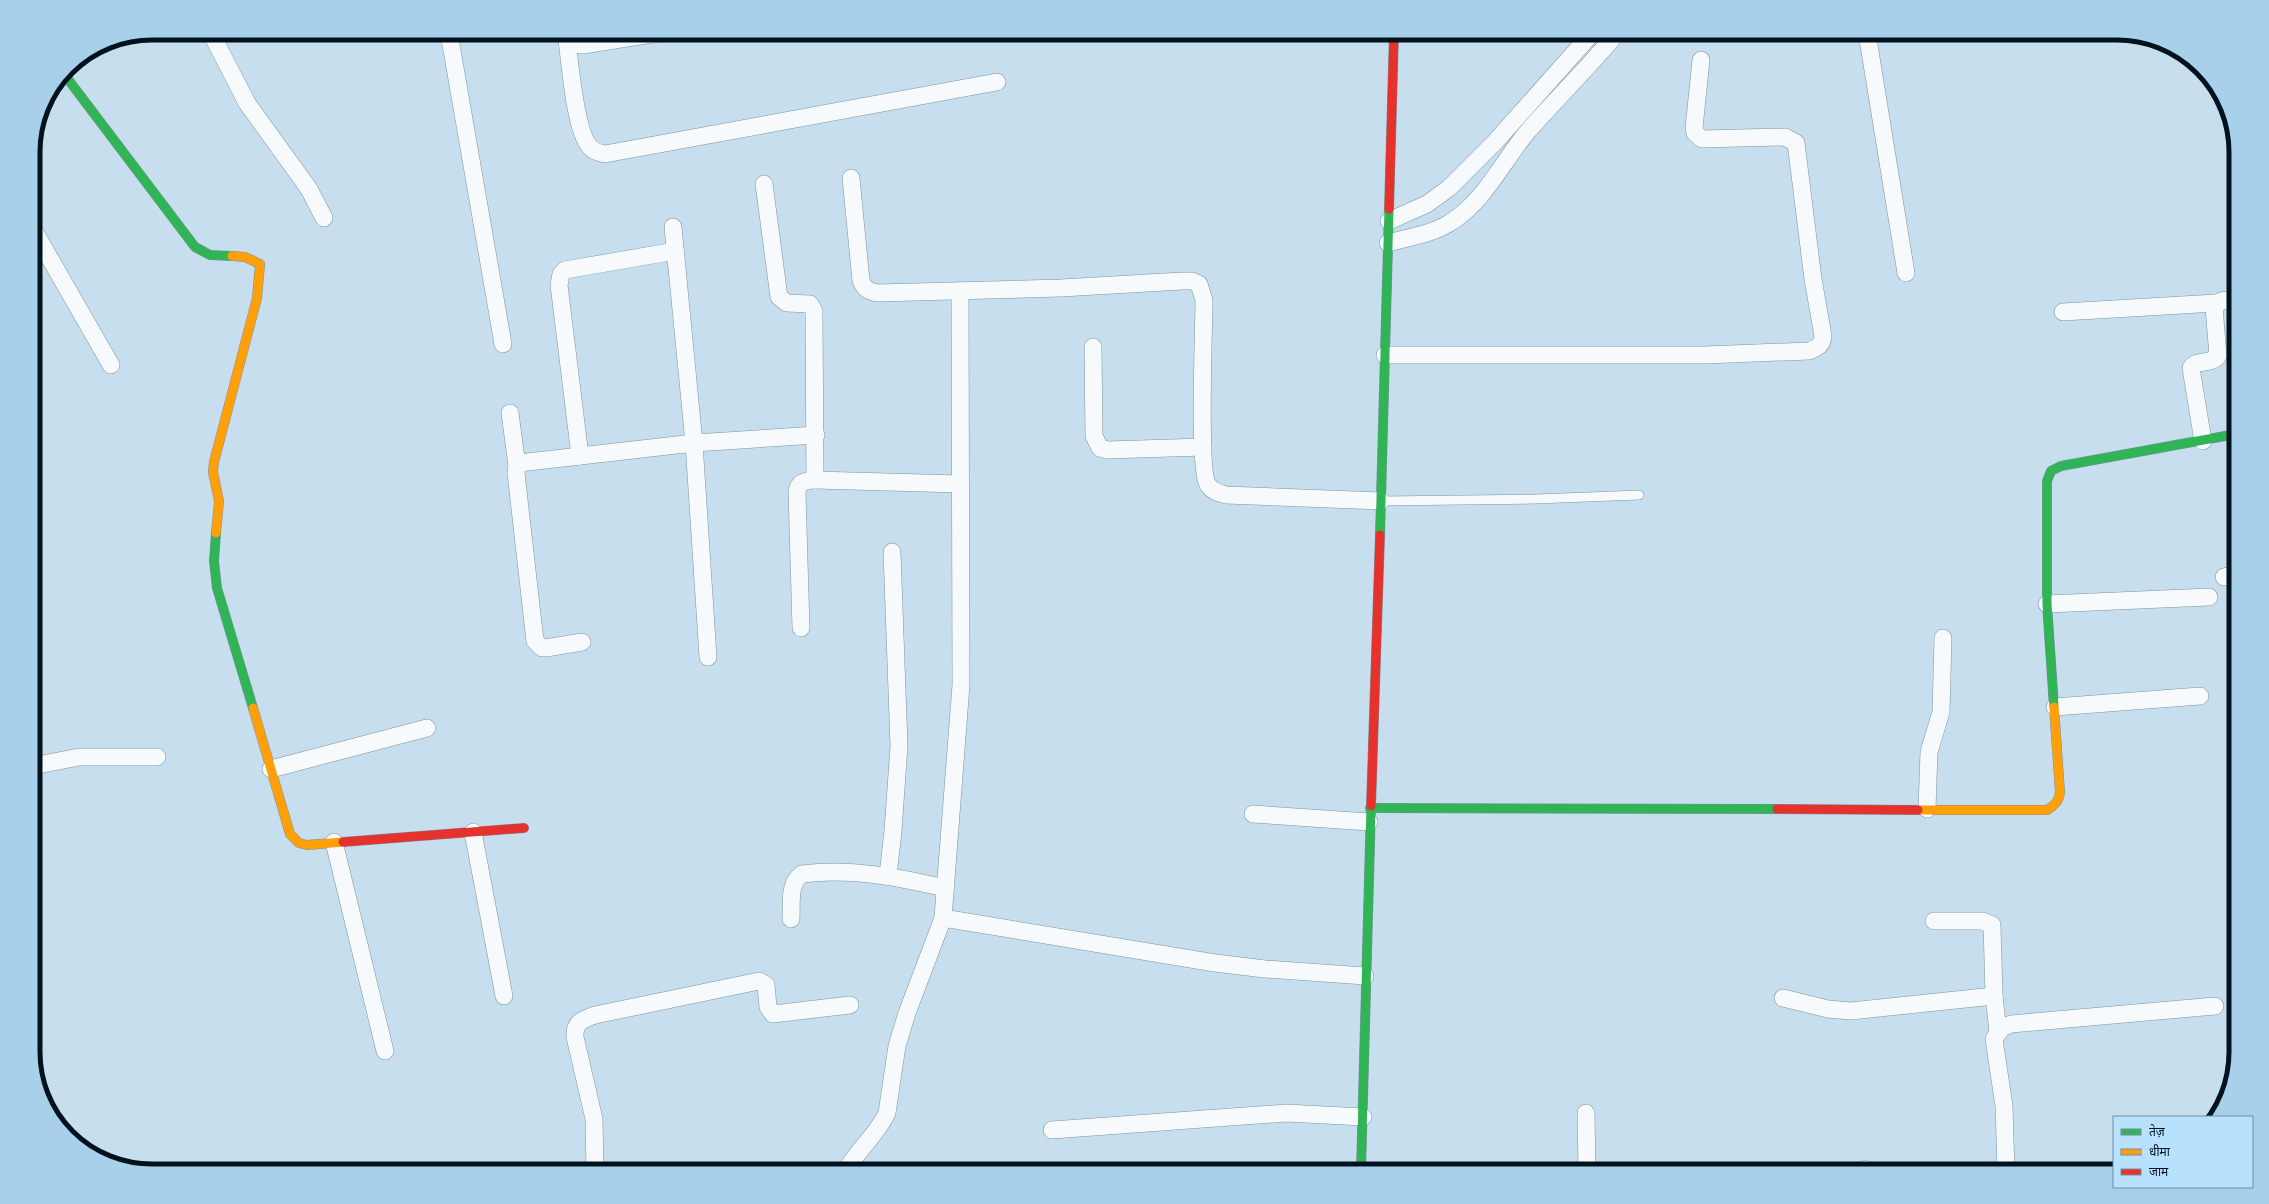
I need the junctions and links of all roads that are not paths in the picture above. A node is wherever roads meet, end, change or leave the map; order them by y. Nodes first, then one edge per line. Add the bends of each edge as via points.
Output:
1 (215, 40) edge
2 (450, 40) edge
3 (566, 40) edge
4 (570, 40) edge
5 (614, 40) edge
6 (1394, 40) edge
7 (1586, 40) edge
8 (1611, 40) edge
9 (1868, 40) edge
10 (1701, 60) dead end
11 (68, 79) edge
12 (997, 82) dead end
13 (851, 178) dead end
14 (764, 184) dead end
15 (324, 218) dead end
16 (1389, 221) junction
17 (673, 227) dead end
18 (40, 241) edge
19 (1388, 243) junction
20 (675, 252) junction
21 (1906, 273) dead end
22 (960, 291) junction
23 (2229, 300) edge
24 (2216, 303) junction
25 (2063, 312) dead end
26 (503, 344) dead end
27 (1093, 347) dead end
28 (1385, 355) junction
29 (111, 365) dead end
30 (510, 413) dead end
31 (816, 435) junction
32 (2229, 435) edge
33 (2203, 441) junction
34 (694, 443) junction
35 (1203, 447) junction
36 (580, 456) junction
37 (517, 466) junction
38 (815, 480) junction
39 (960, 484) junction
40 (1639, 495) dead end
41 (1381, 501) junction
42 (892, 552) dead end
43 (2209, 598) dead end
44 (2047, 604) junction
45 (801, 628) dead end
46 (1943, 638) dead end
47 (582, 642) dead end
48 (708, 657) dead end
49 (2200, 696) dead end
50 (2055, 707) junction
51 (427, 728) dead end
52 (157, 757) dead end
53 (40, 765) edge
54 (271, 769) junction
55 (1927, 809) junction
56 (1253, 814) dead end
57 (1370, 815) junction
58 (524, 828) dead end
59 (473, 832) junction
60 (334, 842) junction
61 (888, 876) junction
62 (945, 888) junction
63 (943, 918) junction
64 (791, 919) dead end
65 (1934, 921) dead end
66 (1365, 976) junction
67 (504, 996) dead end
68 (1994, 996) junction
69 (1783, 998) dead end
70 (850, 1005) dead end
71 (2215, 1006) dead end
72 (1998, 1032) junction
73 (385, 1051) dead end
74 (1586, 1113) dead end
75 (1363, 1117) junction
76 (1052, 1130) dead end
77 (595, 1164) edge
78 (850, 1164) edge
79 (1361, 1164) edge
80 (1587, 1164) edge
81 (2006, 1164) edge

1 - 15 street via 248,103 309,189
2 - 26 street
3 - 12 street via 578,119 584,137 590,148 605,154
4 - 5 street via 574,44 583,45
6 - 16 street
7 - 16 street via 1495,142 1449,188 1426,204
8 - 19 street via 1529,130 1465,212 1435,230
9 - 21 street
10 - 28 street via 1694,128 1698,137 1785,137 1796,144 1823,336 1818,347 1809,351 1705,355
11 - 54 street via 195,247 209,256 249,258 260,264 257,298 214,462 213,472 219,501 214,561 220,602
13 - 22 street via 861,281 864,288 877,293
14 - 31 street via 779,297 787,303 810,304 814,311
16 - 19 street
17 - 20 street
18 - 29 street
19 - 28 street
20 - 34 street
20 - 36 street via 565,270 561,274 559,285
22 - 35 street via 1182,281 1199,284 1204,300
22 - 39 street
23 - 24 street
24 - 25 street
24 - 33 street via 2213,310 2218,356 2213,361 2195,364 2191,368
27 - 35 street via 1094,436 1100,448 1107,450
28 - 41 street
30 - 37 street
31 - 34 street
31 - 38 street
32 - 33 street
33 - 44 street via 2053,468 2047,481
34 - 36 street
34 - 48 street
35 - 41 street via 1205,478 1215,492
36 - 37 street via 524,461
37 - 47 street via 535,641 542,648
38 - 39 street
38 - 45 street via 802,482 797,493
39 - 62 street via 961,685
40 - 41 lane
41 - 57 street
42 - 61 street via 899,746
43 - 44 street
44 - 50 street
46 - 55 street via 1941,712 1929,752
49 - 50 street
50 - 55 street via 2060,800 2055,806 2047,810
51 - 54 street
52 - 53 street via 79,757
54 - 60 street via 293,839 307,844
55 - 57 street
56 - 57 street
57 - 66 street
58 - 59 street
59 - 60 street
59 - 67 street
60 - 73 street
61 - 62 street
61 - 64 street via 853,871 802,874 796,878 792,887
62 - 63 street
63 - 66 street via 1215,963
63 - 78 street via 907,1013 898,1046 887,1113 883,1122
65 - 68 street via 1982,921 1992,925
66 - 75 street
68 - 69 street via 1851,1011 1828,1009
68 - 72 street
70 - 77 street via 773,1014 768,1007 766,985 759,981 580,1020 576,1025 575,1038 593,1113
71 - 72 street via 2011,1024
72 - 81 street via 1994,1039 1994,1047 2003,1096
74 - 80 street
75 - 76 street via 1286,1113
75 - 79 street

